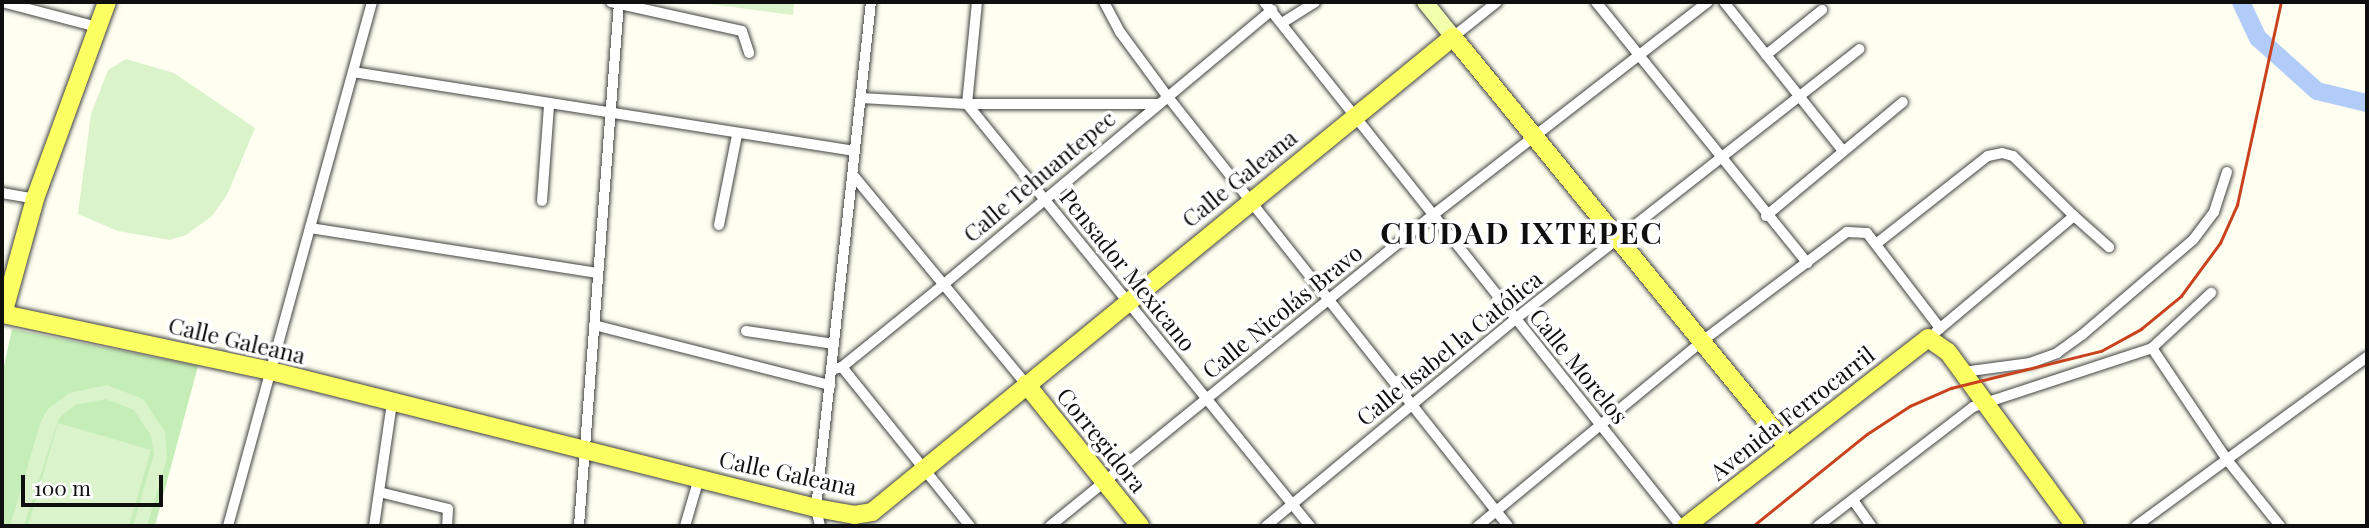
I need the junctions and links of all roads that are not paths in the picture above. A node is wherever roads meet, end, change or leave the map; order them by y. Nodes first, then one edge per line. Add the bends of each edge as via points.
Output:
1 (2, 2) edge
2 (107, 2) edge
3 (372, 2) edge
4 (616, 2) edge
5 (871, 2) edge
6 (977, 2) edge
7 (1104, 2) edge
8 (1315, 2) edge
9 (1425, 2) edge
10 (1497, 2) edge
11 (1596, 2) edge
12 (1708, 2) edge
13 (1724, 2) edge
14 (1268, 6) edge
15 (1822, 10) dead end
16 (1282, 23) junction
17 (97, 27) junction
18 (1453, 37) junction
19 (1860, 49) dead end
20 (749, 53) dead end
21 (1766, 55) junction
22 (1638, 57) junction
23 (354, 72) junction
24 (1168, 97) junction
25 (861, 98) junction
26 (1800, 99) junction
27 (1903, 102) dead end
28 (967, 104) junction
29 (1158, 104) junction
30 (549, 106) junction
31 (610, 115) junction
32 (1354, 115) junction
33 (737, 135) junction
34 (1536, 139) junction
35 (1842, 150) junction
36 (855, 152) junction
37 (1721, 162) junction
38 (2227, 172) dead end
39 (853, 175) junction
40 (2, 193) edge
41 (1042, 198) junction
42 (35, 199) junction
43 (1252, 199) junction
44 (542, 201) dead end
45 (1433, 215) junction
46 (1766, 216) junction
47 (2074, 216) junction
48 (719, 225) dead end
49 (310, 228) junction
50 (1620, 239) junction
51 (1876, 244) junction
52 (2109, 247) dead end
53 (1807, 263) junction
54 (597, 273) junction
55 (7, 275) edge
56 (943, 285) junction
57 (2211, 293) dead end
58 (1331, 297) junction
59 (1126, 300) junction
60 (2, 315) edge
61 (1514, 320) junction
62 (594, 325) junction
63 (746, 331) dead end
64 (1934, 333) junction
65 (1701, 342) junction
66 (834, 344) junction
67 (2152, 348) junction
68 (2363, 360) edge
69 (836, 369) junction
70 (271, 372) junction
71 (1963, 372) junction
72 (2367, 373) edge
73 (1026, 384) junction
74 (830, 385) junction
75 (1207, 400) junction
76 (392, 402) junction
77 (1412, 402) junction
78 (1983, 402) junction
79 (1601, 425) junction
80 (1788, 447) junction
81 (586, 448) junction
82 (2228, 461) junction
83 (923, 468) junction
84 (699, 478) junction
85 (1106, 483) junction
86 (379, 492) junction
87 (1853, 500) junction
88 (1293, 505) junction
89 (816, 508) junction
90 (1496, 511) junction
91 (228, 526) edge
92 (374, 526) edge
93 (447, 526) edge
94 (579, 526) edge
95 (685, 526) edge
96 (820, 526) edge
97 (970, 526) edge
98 (1050, 526) edge
99 (1140, 526) edge
100 (1266, 526) edge
101 (1310, 526) edge
102 (1478, 526) edge
103 (1508, 526) edge
104 (1683, 526) edge
105 (1818, 526) edge
106 (1871, 526) edge
107 (2075, 526) edge
108 (2136, 526) edge
109 (2280, 526) edge

1 - 17 street
2 - 17 main road
3 - 23 street
4 - 20 street via 743,31
4 - 31 street
5 - 25 street
6 - 28 street
7 - 24 street via 1119,32
8 - 16 street
9 - 18 street
10 - 18 street
11 - 22 street
12 - 22 street, Calle Nicolás Bravo
13 - 21 street
14 - 16 street, Calle Morelos
14 - 24 street, Calle Tehuantepec
15 - 21 street
16 - 32 street, Calle Morelos
17 - 42 main road
18 - 32 main road, Calle Galeana
18 - 34 main road
19 - 26 street, Calle Isabel la Católica
21 - 26 street
22 - 34 street, Calle Nicolás Bravo
22 - 37 street
23 - 30 street
23 - 49 street
24 - 29 street, Calle Tehuantepec
24 - 43 street
25 - 28 street
25 - 36 street
26 - 35 street
26 - 37 street, Calle Isabel la Católica
27 - 35 street
28 - 29 street
28 - 41 street, Pensador Mexicano
29 - 41 street, Calle Tehuantepec
30 - 31 street
30 - 44 street
31 - 33 street
31 - 54 street
32 - 43 main road, Calle Galeana
32 - 45 street, Calle Morelos
33 - 36 street
33 - 48 street
34 - 45 street, Calle Nicolás Bravo
34 - 50 main road
35 - 46 street
36 - 39 street
37 - 46 street
37 - 50 street, Calle Isabel la Católica
38 - 71 street via 2214,212 2193,240 2082,335 2057,353 2029,363
39 - 56 street
39 - 66 street
40 - 42 street
41 - 56 street, Calle Tehuantepec
41 - 59 street, Pensador Mexicano
42 - 55 main road
43 - 58 street
43 - 59 main road, Calle Galeana
45 - 58 street, Calle Nicolás Bravo
45 - 61 street, Calle Morelos
46 - 53 street
47 - 51 street via 2013,156 2002,153 1988,156
47 - 52 street
47 - 64 street
49 - 54 street
49 - 70 street
50 - 61 street, Calle Isabel la Católica
50 - 65 main road
51 - 53 street via 1862,230 1847,232
51 - 64 street
53 - 65 street
54 - 62 street
55 - 60 main road
56 - 69 street, Calle Tehuantepec
56 - 73 street
57 - 67 street
58 - 75 street, Calle Nicolás Bravo
58 - 77 street
59 - 73 main road, Calle Galeana
59 - 75 street, Pensador Mexicano
60 - 70 main road, Calle Galeana
61 - 77 street, Calle Isabel la Católica
61 - 79 street, Calle Morelos
62 - 74 street
62 - 81 street
63 - 66 street
64 - 71 main road
64 - 80 main road, Avenida Ferrocarril
65 - 79 street
65 - 80 main road
66 - 69 street
67 - 78 street via 2065,380
67 - 82 street
68 - 72 street
68 - 82 street
69 - 74 street
69 - 83 street
70 - 76 main road, Calle Galeana
70 - 91 street
71 - 78 main road
73 - 83 main road, Calle Galeana
73 - 85 main road, Corregidora
74 - 89 street
75 - 85 street, Calle Nicolás Bravo
75 - 88 street, Pensador Mexicano
76 - 81 main road, Calle Galeana
76 - 86 street
77 - 88 street, Calle Isabel la Católica
77 - 90 street
78 - 87 street
78 - 107 main road
79 - 90 street
79 - 104 street, Calle Morelos
80 - 104 main road, Avenida Ferrocarril
81 - 84 main road, Calle Galeana
81 - 94 street
82 - 108 street
82 - 109 street
83 - 89 main road, Calle Galeana via 872,512 854,515
83 - 97 street
84 - 89 main road, Calle Galeana
84 - 95 street
85 - 98 street, Calle Nicolás Bravo
85 - 99 main road, Corregidora
86 - 92 street
86 - 93 street via 449,509
87 - 105 street
87 - 106 street
88 - 100 street, Calle Isabel la Católica
88 - 101 street, Pensador Mexicano
89 - 96 street
90 - 102 street
90 - 103 street

